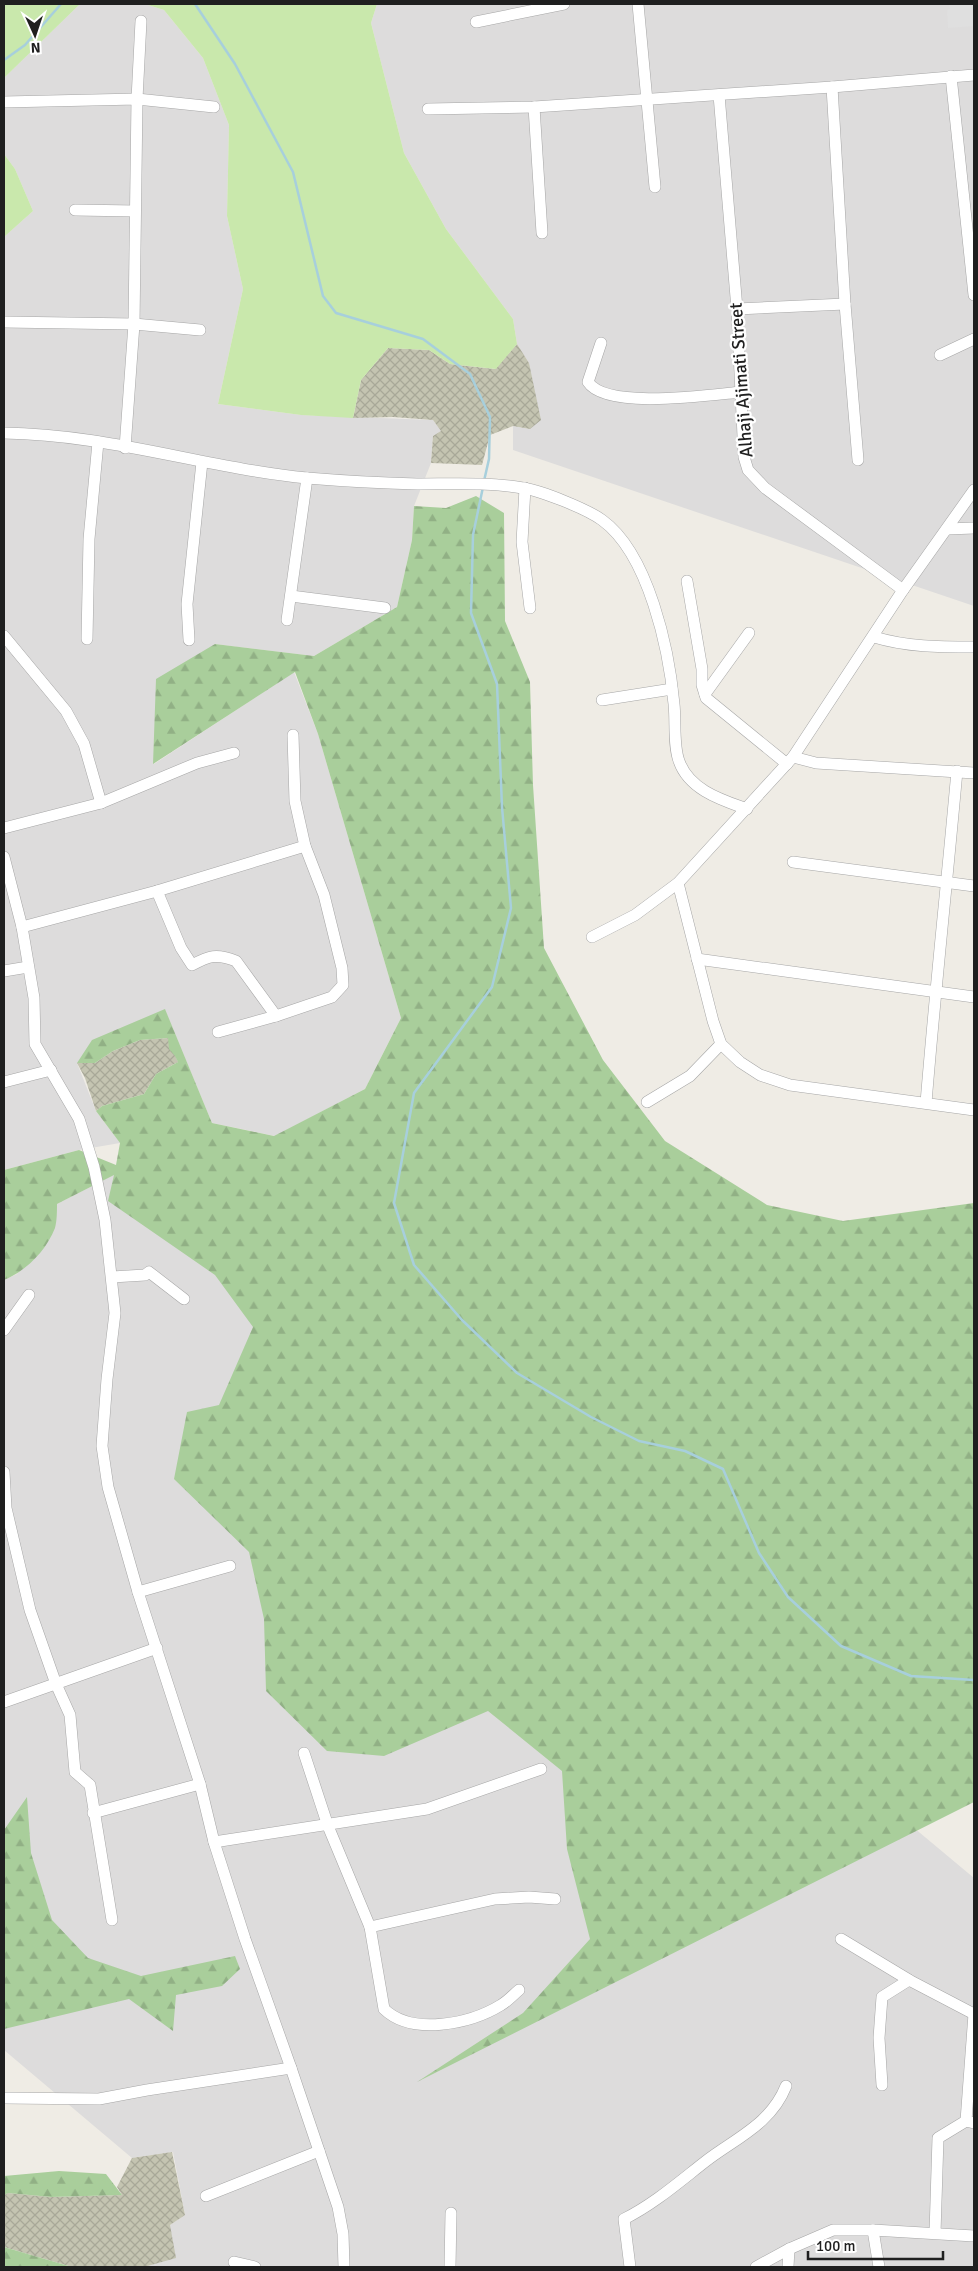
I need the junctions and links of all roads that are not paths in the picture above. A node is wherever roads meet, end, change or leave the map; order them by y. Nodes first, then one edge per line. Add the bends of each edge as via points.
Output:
1 (564, 4) edge
2 (638, 4) edge
3 (141, 21) dead end
4 (476, 22) dead end
5 (974, 75) edge
6 (951, 76) junction
7 (832, 87) junction
8 (719, 95) junction
9 (647, 98) junction
10 (138, 99) junction
11 (4, 102) edge
12 (214, 107) dead end
13 (534, 107) junction
14 (428, 109) dead end
15 (656, 186) dead end
16 (76, 210) dead end
17 (135, 211) junction
18 (542, 233) dead end
19 (974, 295) edge
20 (845, 304) junction
21 (737, 309) junction
22 (4, 322) edge
23 (134, 324) junction
24 (200, 330) dead end
25 (974, 339) edge
26 (601, 343) dead end
27 (940, 355) dead end
28 (741, 392) junction
29 (4, 433) edge
30 (98, 442) junction
31 (125, 448) junction
32 (858, 460) dead end
33 (202, 462) junction
34 (307, 478) junction
35 (525, 488) junction
36 (974, 490) edge
37 (974, 528) edge
38 (947, 530) junction
39 (687, 581) dead end
40 (903, 590) junction
41 (291, 596) junction
42 (385, 608) dead end
43 (530, 608) dead end
44 (287, 620) dead end
45 (749, 633) dead end
46 (4, 636) edge
47 (874, 637) junction
48 (87, 639) dead end
49 (189, 640) dead end
50 (974, 647) edge
51 (672, 689) junction
52 (704, 694) junction
53 (602, 700) dead end
54 (293, 734) dead end
55 (234, 753) dead end
56 (790, 761) junction
57 (957, 771) junction
58 (974, 774) edge
59 (101, 803) junction
60 (747, 809) junction
61 (4, 828) edge
62 (305, 846) junction
63 (4, 857) edge
64 (793, 862) dead end
65 (947, 882) junction
66 (678, 883) junction
67 (974, 886) edge
68 (157, 891) junction
69 (22, 927) junction
70 (592, 937) dead end
71 (696, 959) junction
72 (28, 967) junction
73 (4, 970) edge
74 (935, 991) junction
75 (974, 997) edge
76 (276, 1016) junction
77 (218, 1032) dead end
78 (721, 1044) junction
79 (51, 1070) junction
80 (4, 1082) edge
81 (646, 1102) dead end
82 (926, 1103) junction
83 (974, 1110) edge
84 (112, 1277) junction
85 (29, 1295) dead end
86 (184, 1299) dead end
87 (4, 1330) edge
88 (4, 1472) edge
89 (230, 1566) dead end
90 (138, 1592) junction
91 (157, 1648) junction
92 (56, 1684) junction
93 (4, 1702) edge
94 (304, 1753) dead end
95 (541, 1769) dead end
96 (200, 1784) junction
97 (93, 1813) junction
98 (328, 1826) junction
99 (214, 1842) junction
100 (555, 1900) dead end
101 (112, 1920) dead end
102 (370, 1927) junction
103 (841, 1938) dead end
104 (909, 1980) junction
105 (519, 1990) dead end
106 (974, 2014) edge
107 (291, 2068) junction
108 (882, 2085) dead end
109 (786, 2086) dead end
110 (4, 2098) edge
111 (970, 2122) edge
112 (319, 2151) junction
113 (206, 2196) dead end
114 (451, 2213) dead end
115 (873, 2230) junction
116 (935, 2232) junction
117 (974, 2236) edge
118 (789, 2249) junction
119 (234, 2262) dead end
120 (255, 2267) edge
121 (344, 2267) edge
122 (450, 2267) edge
123 (630, 2267) edge
124 (756, 2267) edge
125 (788, 2267) edge
126 (880, 2267) edge

1 - 4 street
2 - 9 street
3 - 10 street
5 - 6 street
6 - 7 street
6 - 19 street
7 - 8 street
7 - 20 street
8 - 9 street
8 - 21 street, Alhaji Ajimati Street
9 - 13 street
9 - 15 street
10 - 11 street
10 - 12 street
10 - 17 street
13 - 14 street
13 - 18 street
16 - 17 street
17 - 23 street
20 - 21 street
20 - 32 street
21 - 28 street, Alhaji Ajimati Street
22 - 23 street
23 - 24 street
23 - 31 street
25 - 27 street
26 - 28 street via 588,382 600,393 656,399
28 - 40 street, Alhaji Ajimati Street via 744,457 748,470 766,488
29 - 30 street
30 - 31 street
30 - 48 street via 89,540
31 - 33 street
33 - 34 street
33 - 49 street via 187,604
34 - 35 street
34 - 41 street
35 - 43 street via 522,542
35 - 51 street via 591,514 618,536 632,556 651,596 664,642
36 - 38 street
37 - 38 street
38 - 40 street
39 - 52 street
40 - 47 street
41 - 42 street
41 - 44 street
45 - 52 street
46 - 59 street via 66,712 84,744
47 - 50 street via 931,648
47 - 56 street
51 - 53 street
51 - 60 street via 679,761 686,773 699,788
52 - 56 street
54 - 62 street via 295,801
55 - 59 street via 197,763
56 - 57 street
56 - 60 street
57 - 58 street
57 - 65 street
59 - 61 street
60 - 66 street
62 - 68 street
62 - 76 street via 324,894 342,968 342,984 332,997
63 - 69 street
64 - 65 street
65 - 67 street
65 - 74 street
66 - 70 street via 635,915
66 - 71 street
68 - 69 street
68 - 76 street via 181,948 192,965 208,956 236,962
69 - 72 street
71 - 74 street
71 - 78 street
72 - 73 street
72 - 79 street via 34,998 35,1044
74 - 75 street
74 - 82 street
76 - 77 street
78 - 81 street via 690,1076
78 - 82 street via 760,1075 790,1085
79 - 80 street
79 - 84 street via 80,1119 105,1220
82 - 83 street
84 - 86 street via 149,1272
84 - 90 street via 115,1313 102,1446 108,1486
85 - 87 street
88 - 92 street via 6,1508 28,1601
89 - 90 street
90 - 91 street
91 - 92 street
91 - 96 street
92 - 93 street
92 - 97 street via 70,1715 75,1772 90,1785
94 - 98 street
95 - 98 street via 427,1809
96 - 97 street
96 - 99 street
97 - 101 street
98 - 99 street
98 - 102 street
99 - 107 street
100 - 102 street via 529,1897 495,1899
102 - 105 street via 384,2009 403,2022 424,2026 482,2014 502,2005
103 - 104 street
104 - 106 street
104 - 108 street via 882,1997 879,2038
106 - 111 street
107 - 110 street via 100,2099
107 - 112 street
109 - 123 street via 781,2098 760,2123 624,2220
111 - 116 street via 938,2138
112 - 113 street
112 - 121 street via 338,2207
114 - 122 street
115 - 116 street
115 - 118 street via 833,2230
115 - 126 street
116 - 117 street
118 - 124 street
118 - 125 street
119 - 120 street

